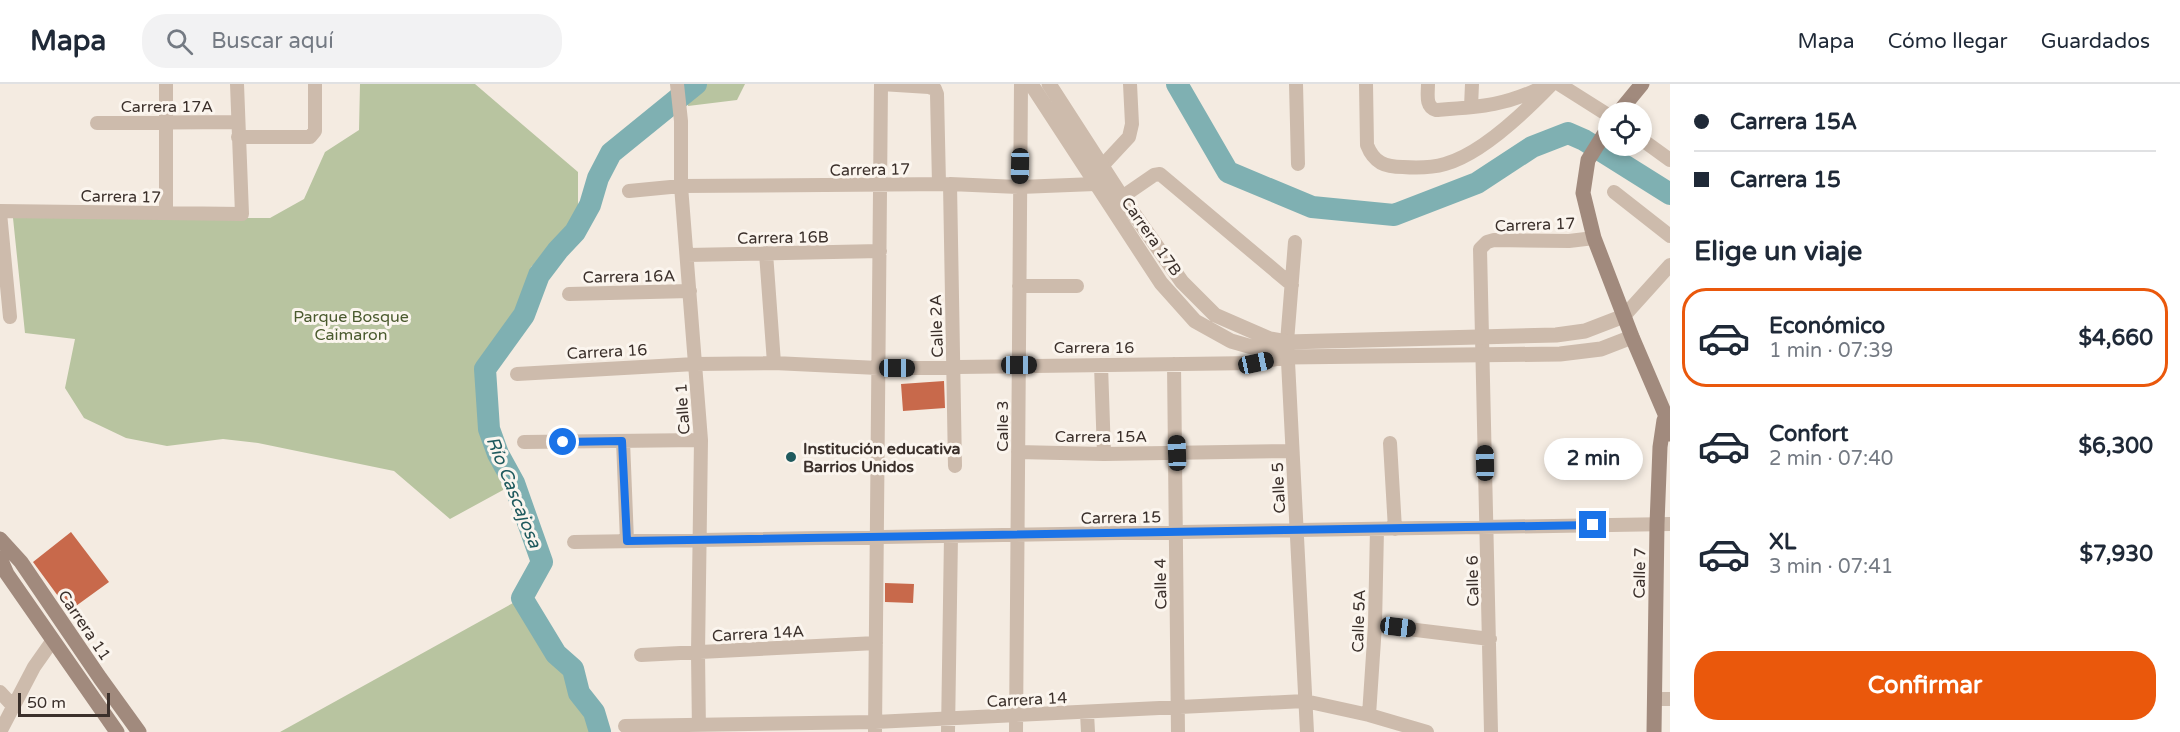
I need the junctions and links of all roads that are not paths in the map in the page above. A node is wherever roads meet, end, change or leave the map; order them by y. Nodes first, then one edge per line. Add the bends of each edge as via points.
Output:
1 (166, 84) edge
2 (237, 84) edge
3 (315, 84) edge
4 (677, 84) edge
5 (881, 84) edge
6 (1021, 84) edge
7 (1031, 84) edge
8 (1049, 84) edge
9 (1131, 84) edge
10 (1296, 84) edge
11 (1366, 84) edge
12 (1428, 84) edge
13 (1472, 84) edge
14 (1551, 84) edge
15 (1560, 84) edge
16 (1642, 84) edge
17 (1627, 102) edge
18 (1471, 108) junction
19 (1598, 116) edge
20 (166, 122) junction
21 (238, 122) junction
22 (97, 123) dead end
23 (238, 137) junction
24 (1598, 142) edge
25 (1652, 147) edge
26 (1670, 160) edge
27 (1299, 164) dead end
28 (1102, 175) junction
29 (945, 184) junction
30 (880, 185) junction
31 (681, 186) junction
32 (1020, 187) junction
33 (629, 191) dead end
34 (1614, 192) dead end
35 (1122, 197) junction
36 (0, 212) edge
37 (166, 213) junction
38 (1670, 236) edge
39 (1594, 238) junction
40 (1295, 242) dead end
41 (1480, 249) joint
42 (880, 251) junction
43 (766, 253) junction
44 (687, 255) junction
45 (1670, 265) edge
46 (1292, 285) junction
47 (1019, 286) junction
48 (1077, 286) dead end
49 (690, 291) junction
50 (569, 294) dead end
51 (1624, 316) junction
52 (10, 317) dead end
53 (1632, 337) junction
54 (1482, 338) junction
55 (1287, 349) junction
56 (1482, 355) junction
57 (774, 363) junction
58 (696, 364) junction
59 (1174, 364) junction
60 (1019, 365) junction
61 (1101, 365) junction
62 (954, 367) junction
63 (879, 368) junction
64 (517, 374) dead end
65 (1667, 408) edge
66 (1670, 434) edge
67 (701, 440) junction
68 (622, 441) junction
69 (524, 442) dead end
70 (1390, 443) dead end
71 (1292, 451) junction
72 (1018, 452) junction
73 (1177, 453) junction
74 (1104, 454) junction
75 (955, 466) dead end
76 (1664, 524) edge
77 (1487, 527) junction
78 (1377, 529) junction
79 (1395, 529) junction
80 (1297, 530) junction
81 (1176, 532) junction
82 (1017, 535) junction
83 (951, 536) junction
84 (877, 537) junction
85 (0, 539) edge
86 (699, 540) junction
87 (627, 541) junction
88 (573, 542) dead end
89 (0, 558) edge
90 (1375, 625) junction
91 (1490, 639) junction
92 (52, 640) junction
93 (876, 643) junction
94 (698, 652) junction
95 (641, 655) dead end
96 (0, 692) edge
97 (1662, 699) edge
98 (1305, 701) junction
99 (13, 706) junction
100 (1178, 708) junction
101 (1087, 713) junction
102 (1369, 715) junction
103 (1016, 716) junction
104 (625, 726) dead end
105 (948, 726) edge
106 (875, 727) edge
107 (699, 729) edge
108 (2, 731) edge
109 (117, 732) edge
110 (139, 732) edge
111 (1016, 732) edge
112 (1088, 732) edge
113 (1178, 732) edge
114 (1307, 732) edge
115 (1427, 732) edge
116 (1491, 732) edge
117 (1654, 732) edge

1 - 20 street
2 - 21 street
3 - 23 street via 315,131 310,137
4 - 31 street, Calle 1
5 - 29 street, Calle 2A via 935,89
5 - 30 street
6 - 32 street, Calle 3
7 - 28 street, Carrera 17B
8 - 28 street, Carrera 17B
9 - 28 street via 1129,137
10 - 27 street
11 - 14 street via 1367,145 1378,163 1393,167 1430,167 1460,158 1500,133
12 - 18 street via 1431,108
13 - 18 street
14 - 18 street via 1501,104
15 - 19 street
16 - 17 main road
20 - 21 street, Carrera 17A
20 - 22 street, Carrera 17A
20 - 37 street
21 - 23 street
23 - 37 street, Carrera 17 via 242,214
24 - 39 main road via 1588,160 1583,193
25 - 26 street
28 - 32 street, Carrera 17
28 - 35 street, Carrera 17B
28 - 55 street, Carrera 17B via 1161,283 1195,321 1231,341
29 - 30 street, Carrera 17
29 - 32 street, Carrera 17
29 - 62 street, Calle 2A
30 - 31 street, Carrera 17
30 - 42 street
31 - 33 street, Carrera 17
31 - 44 street, Calle 1
32 - 47 street, Calle 3
34 - 38 street
35 - 46 street via 1160,174
35 - 55 street, Carrera 17B via 1182,282 1215,315
36 - 37 street, Carrera 17
36 - 52 street
39 - 41 street, Carrera 17 via 1494,240
39 - 51 main road
40 - 46 street, Calle 5
41 - 54 street, Calle 6
42 - 43 street, Carrera 16B
42 - 63 street
43 - 44 street, Carrera 16B
43 - 57 street
44 - 49 street, Calle 1
45 - 51 street
46 - 55 street, Calle 5
47 - 48 street
47 - 60 street, Calle 3
49 - 50 street, Carrera 16A
49 - 58 street, Calle 1
51 - 53 main road
51 - 54 street, Carrera 16 via 1585,331
53 - 56 street, Carrera 16 via 1601,349 1560,354
53 - 65 main road
54 - 55 street, Carrera 16
54 - 56 street, Calle 6
55 - 56 street, Carrera 16
55 - 59 street, Carrera 16 via 1256,363
55 - 71 street, Calle 5
56 - 77 street, Calle 6
57 - 58 street, Carrera 16
57 - 63 street, Carrera 16
58 - 64 street, Carrera 16
58 - 67 street, Calle 1
59 - 61 street, Carrera 16
59 - 73 street, Calle 4
60 - 61 street, Carrera 16
60 - 62 street, Carrera 16
60 - 72 street, Calle 3
61 - 74 street
62 - 63 street, Carrera 16
62 - 75 street, Calle 2A
63 - 84 street
65 - 66 main road
65 - 76 main road, Calle 7 via 1660,447
67 - 68 street
67 - 86 street, Calle 1
68 - 69 street
68 - 87 street
70 - 79 street
71 - 73 street, Carrera 15A
71 - 80 street, Calle 5
72 - 74 street, Carrera 15A
72 - 82 street, Calle 3
73 - 74 street, Carrera 15A
73 - 81 street, Calle 4
76 - 77 street, Carrera 15
76 - 97 main road, Calle 7
77 - 79 street, Carrera 15
77 - 91 street, Calle 6
78 - 79 street, Carrera 15
78 - 80 street, Carrera 15
78 - 90 street, Calle 5A
80 - 81 street, Carrera 15
80 - 98 street, Calle 5
81 - 82 street, Carrera 15
81 - 100 street, Calle 4
82 - 83 street, Carrera 15
82 - 103 street, Calle 3
83 - 84 street, Carrera 15
83 - 105 street
84 - 86 street, Carrera 15
84 - 93 street
85 - 110 main road, Carrera 11 via 21,562
86 - 87 street, Carrera 15
86 - 94 street, Calle 1
87 - 88 street, Carrera 15
89 - 92 main road
90 - 91 street
90 - 102 street, Calle 5A
91 - 116 street, Calle 6
92 - 99 street
92 - 109 main road
93 - 94 street, Carrera 14A
93 - 106 street
94 - 95 street, Carrera 14A
94 - 107 street, Calle 1
96 - 99 street
97 - 117 main road, Calle 7
98 - 100 street, Carrera 14
98 - 102 street, Carrera 14
98 - 114 street, Calle 5
99 - 108 street
100 - 101 street, Carrera 14
100 - 113 street, Calle 4
101 - 103 street, Carrera 14
101 - 112 street
102 - 115 street, Carrera 14
103 - 105 street, Carrera 14
103 - 111 street, Calle 3
104 - 107 street, Carrera 14
105 - 106 street, Carrera 14
106 - 107 street, Carrera 14

